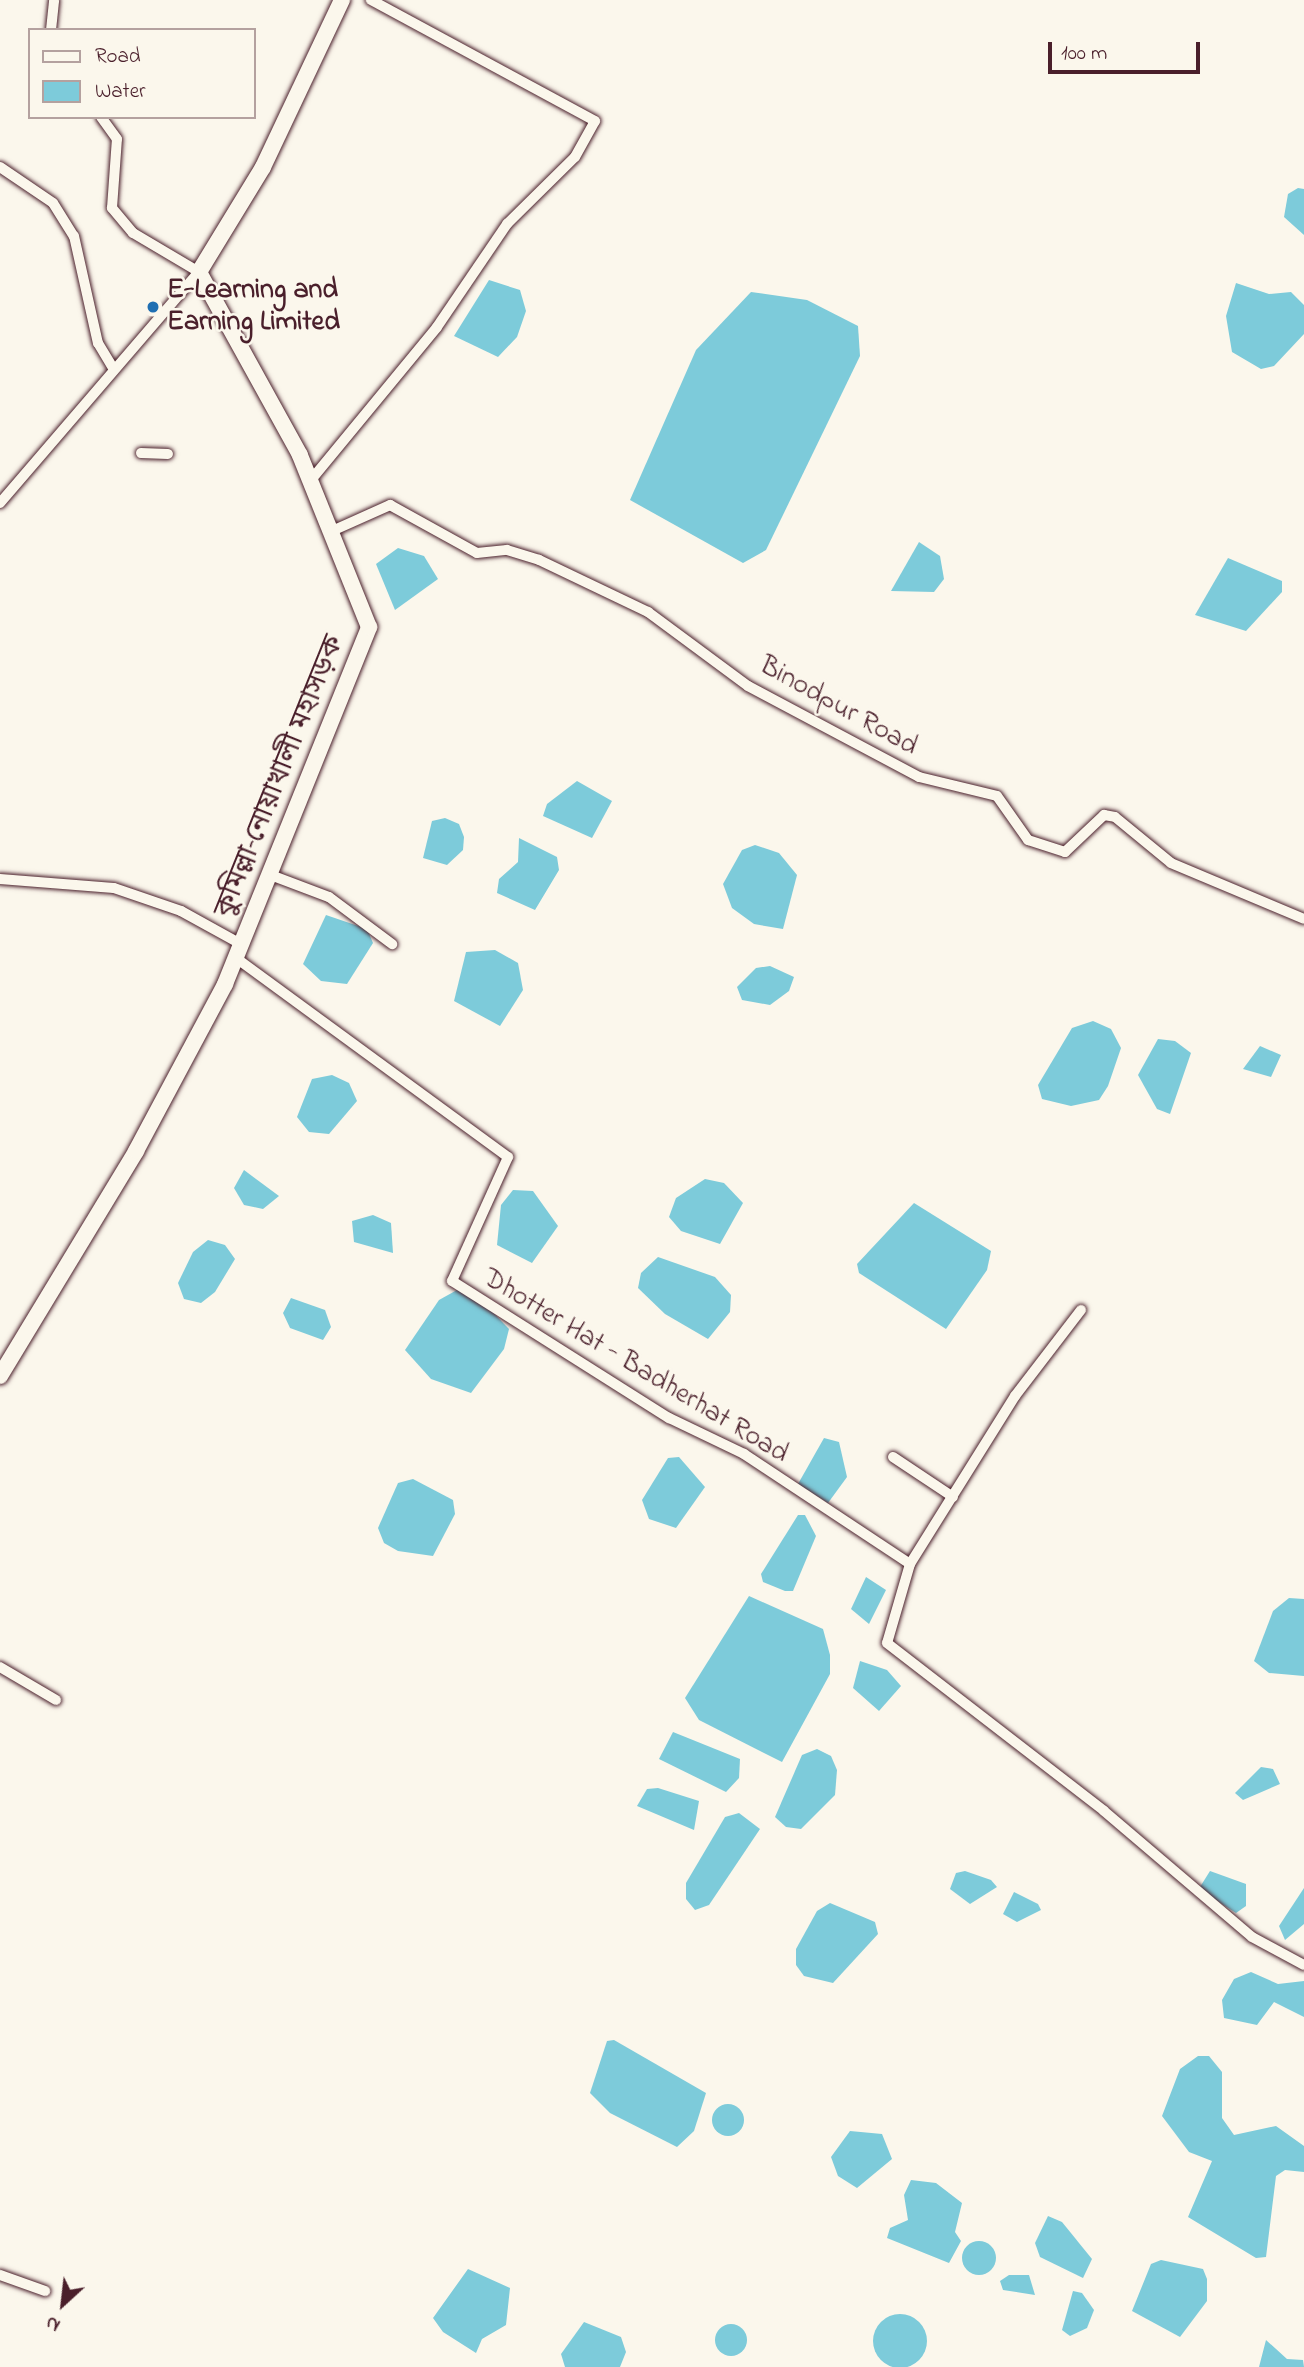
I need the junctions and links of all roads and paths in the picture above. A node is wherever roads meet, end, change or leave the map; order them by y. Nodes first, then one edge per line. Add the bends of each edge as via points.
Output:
1 (54, 0) edge
2 (342, 0) edge
3 (371, 0) edge
4 (51, 28) edge
5 (102, 119) edge
6 (0, 167) edge
7 (199, 272) junction
8 (115, 365) junction
9 (141, 453) dead end
10 (168, 454) dead end
11 (311, 480) junction
12 (0, 503) edge
13 (332, 531) junction
14 (268, 874) junction
15 (0, 878) edge
16 (1304, 919) edge
17 (392, 944) dead end
18 (238, 951) junction
19 (1081, 1310) dead end
20 (0, 1376) edge
21 (893, 1457) dead end
22 (953, 1497) junction
23 (910, 1564) junction
24 (0, 1667) edge
25 (56, 1700) dead end
26 (1304, 1965) edge
27 (0, 2275) edge
28 (45, 2291) dead end

1 - 4 street
2 - 7 highway via 263,167
3 - 11 street via 595,121 575,157 507,224 437,327
5 - 7 street via 117,139 112,208 133,233
6 - 8 street via 53,204 74,236 98,344
7 - 8 street
7 - 11 highway, কুমিল্লা–নোয়াখালী মহাসড়ক
8 - 12 street
9 - 10 street
11 - 13 highway, কুমিল্লা–নোয়াখালী মহাসড়ক
13 - 14 highway, কুমিল্লা–নোয়াখালী মহাসড়ক via 369,627
13 - 16 street, Binodpur Road via 390,505 477,553 507,550 539,560 648,612 779,705 941,787 997,796 1028,840 1065,852 1104,815 1115,817 1132,824 1171,863
14 - 17 street via 329,897
14 - 18 highway, কুমিল্লা–নোয়াখালী মহাসড়ক
15 - 18 street via 114,888 181,911
18 - 20 highway, কুমিল্লা–নোয়াখালী মহাসড়ক via 169,1093
18 - 23 street, Dhotter Hat - Badherhat Road via 508,1157 452,1281 669,1418 744,1454
19 - 22 street via 1015,1396
21 - 22 street
22 - 23 street
23 - 26 street via 887,1643 905,1662 1104,1811 1252,1937
24 - 25 street
27 - 28 street

